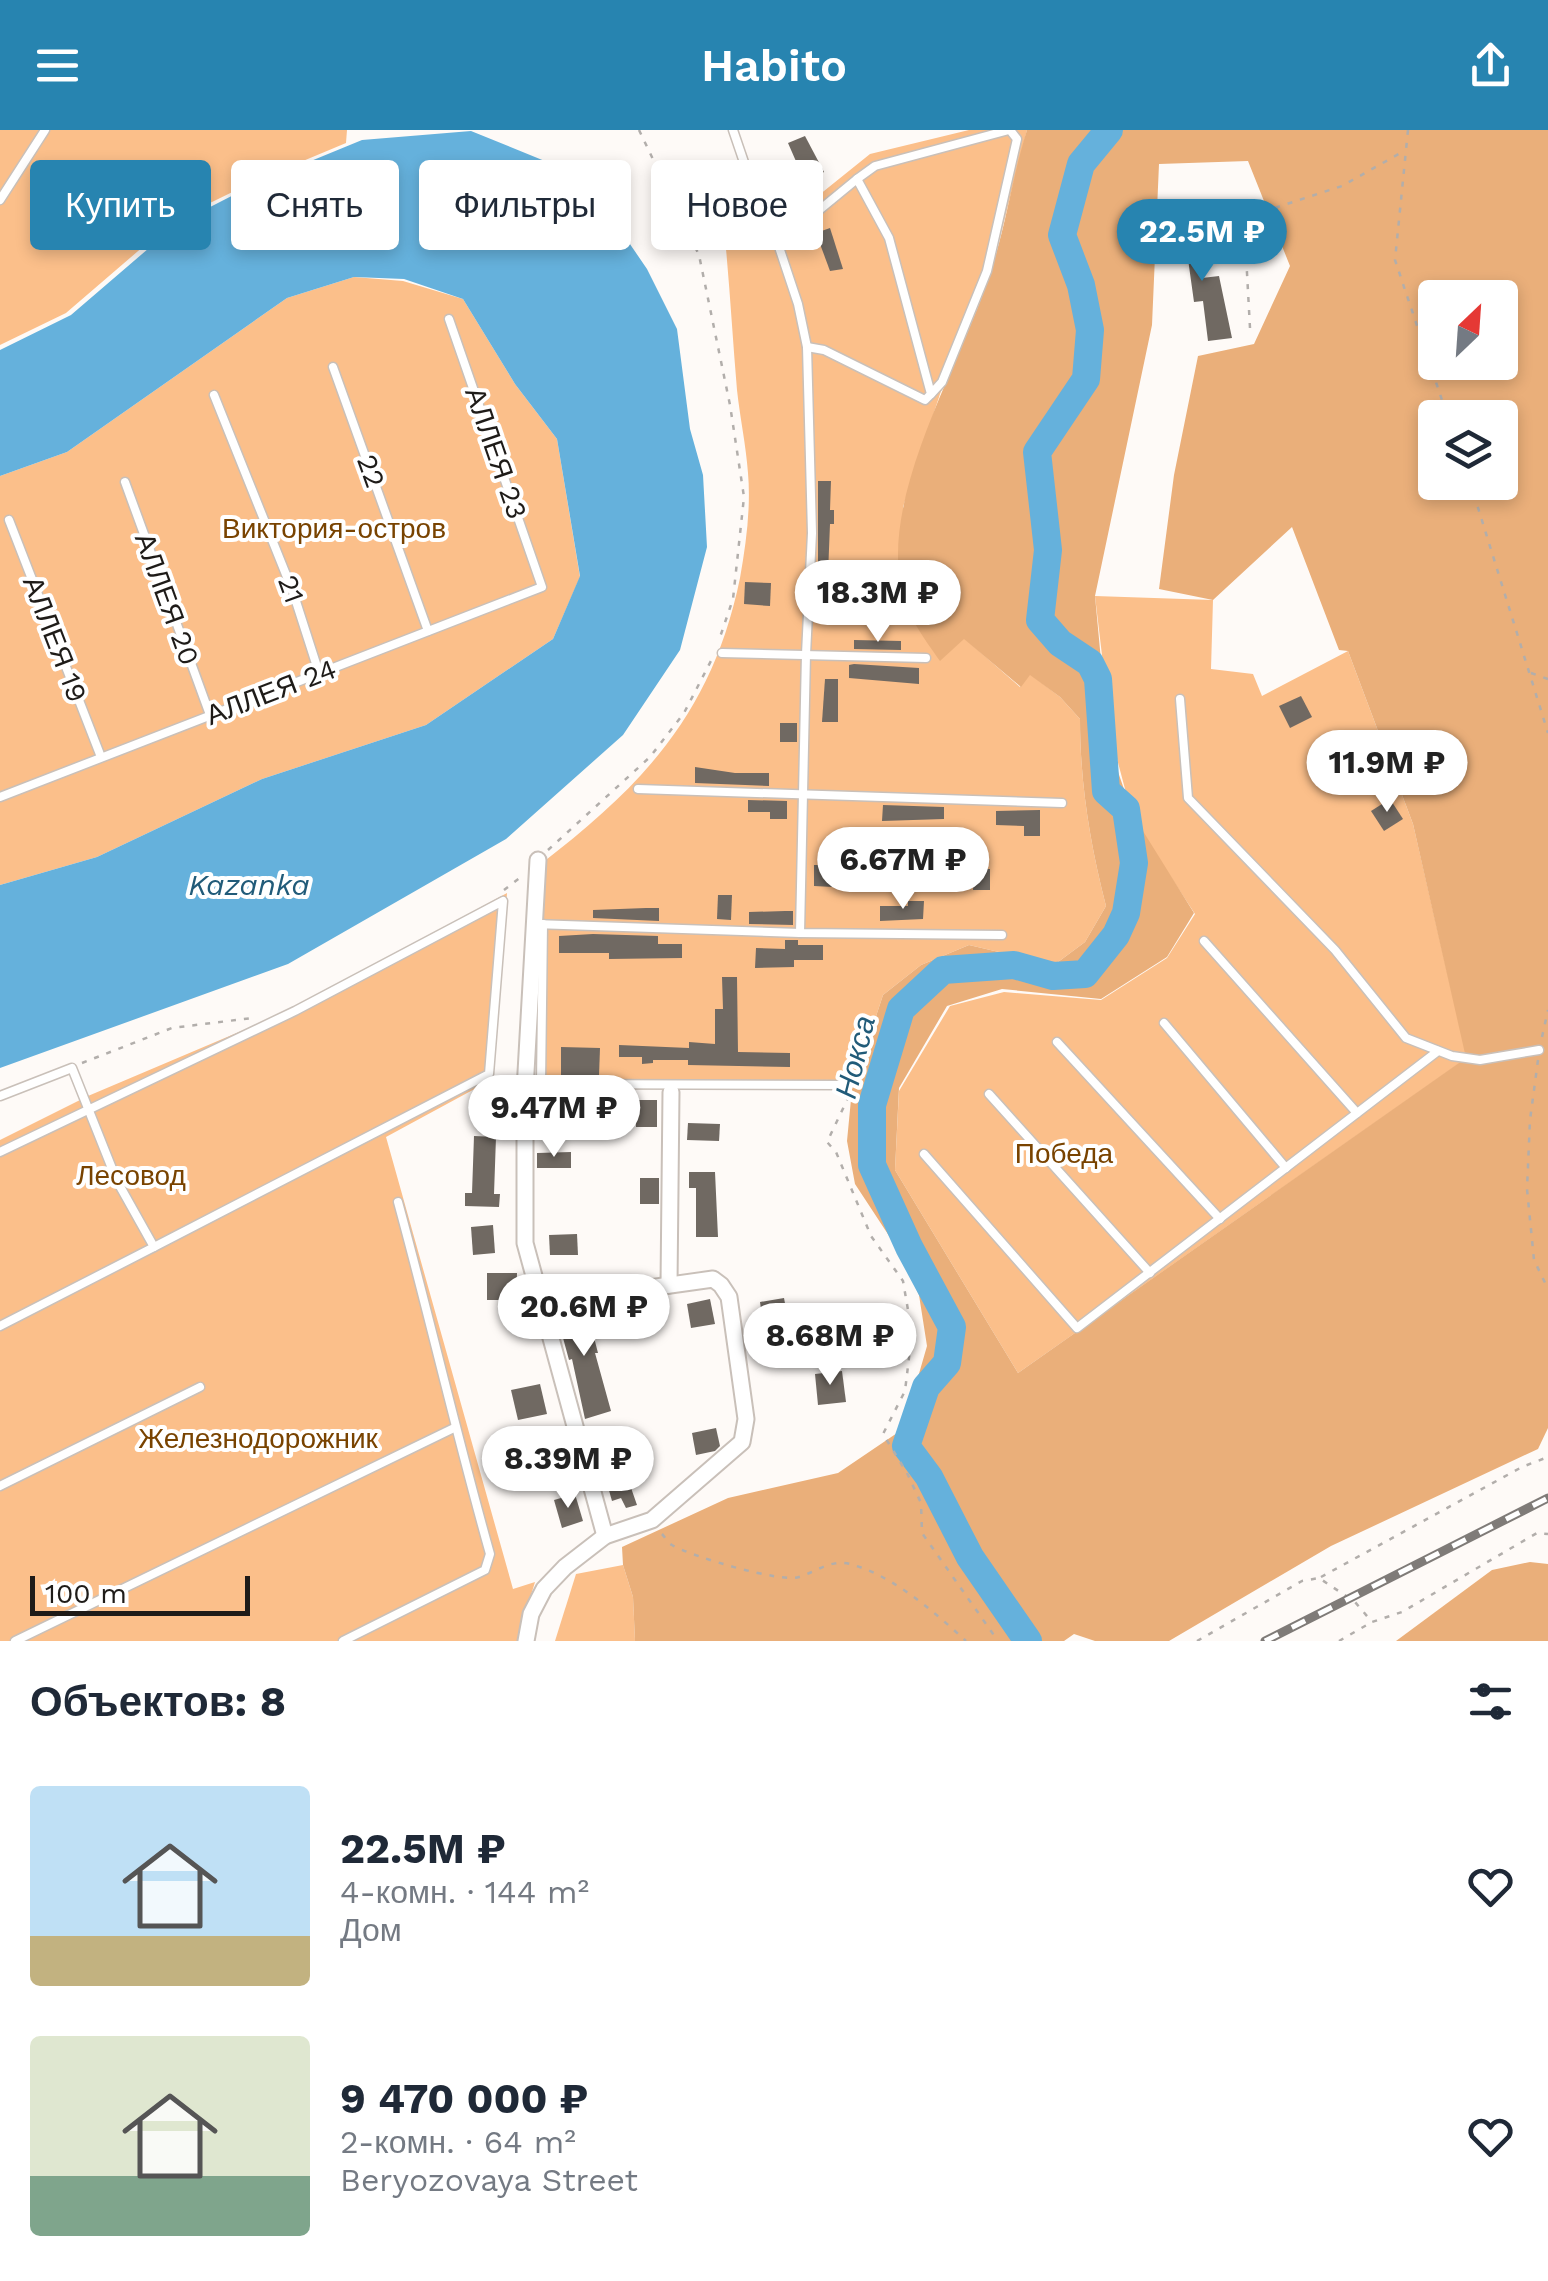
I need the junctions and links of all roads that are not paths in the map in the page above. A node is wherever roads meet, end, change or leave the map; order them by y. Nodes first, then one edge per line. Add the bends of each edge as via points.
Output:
1 (45, 130) edge
2 (733, 130) edge
3 (1010, 130) edge
4 (743, 160) edge
5 (858, 179) junction
6 (0, 200) edge
7 (823, 207) edge
8 (780, 250) edge
9 (449, 319) dead end
10 (807, 347) junction
11 (334, 367) dead end
12 (931, 394) junction
13 (214, 395) dead end
14 (126, 482) dead end
15 (10, 520) dead end
16 (542, 587) joint
17 (428, 632) junction
18 (718, 651) road end
19 (806, 654) junction
20 (926, 658) dead end
21 (319, 673) junction
22 (1180, 699) dead end
23 (210, 715) junction
24 (102, 758) junction
25 (638, 790) dead end
26 (804, 795) junction
27 (0, 796) edge
28 (1062, 803) dead end
29 (538, 860) road end
30 (539, 924) junction
31 (800, 933) junction
32 (1002, 935) dead end
33 (1204, 941) dead end
34 (1164, 1023) dead end
35 (1057, 1042) dead end
36 (1438, 1050) junction
37 (1539, 1050) road end
38 (845, 1085) dead end
39 (671, 1092) dead end
40 (989, 1094) dead end
41 (0, 1096) edge
42 (87, 1110) junction
43 (1357, 1113) junction
44 (0, 1152) edge
45 (924, 1154) dead end
46 (1286, 1168) junction
47 (398, 1202) dead end
48 (1220, 1219) junction
49 (154, 1247) junction
50 (1150, 1273) junction
51 (669, 1285) junction
52 (542, 1304) junction
53 (0, 1326) edge
54 (200, 1388) dead end
55 (454, 1428) junction
56 (0, 1486) edge
57 (605, 1536) junction
58 (14, 1641) edge
59 (342, 1641) edge
60 (526, 1641) edge

1 - 6 lane
2 - 4 lane
3 - 5 lane via 875,166
3 - 12 lane via 1017,139 988,271
5 - 7 lane
5 - 12 lane via 888,238
8 - 10 lane
9 - 16 lane, АЛЛЕЯ 23
10 - 12 lane via 925,400
10 - 19 lane via 812,532
11 - 17 lane, 22
13 - 21 lane, 21
14 - 23 lane, АЛЛЕЯ 20
15 - 24 lane, АЛЛЕЯ 19
16 - 17 lane, АЛЛЕЯ 24
17 - 21 lane, АЛЛЕЯ 24
18 - 19 lane
19 - 20 lane
19 - 26 lane
21 - 23 lane, АЛЛЕЯ 24
22 - 36 lane via 1188,798 1334,950 1406,1038
23 - 24 lane, АЛЛЕЯ 24
24 - 27 lane, АЛЛЕЯ 24
25 - 26 lane
26 - 28 lane
26 - 31 lane
29 - 30 street
30 - 31 lane
30 - 38 lane via 541,1084
30 - 52 street via 525,1090 525,1243
31 - 32 lane
33 - 43 lane
34 - 46 lane
35 - 48 lane
36 - 37 lane via 1480,1060
36 - 43 lane
39 - 51 street
40 - 50 lane
41 - 42 lane via 72,1068
42 - 44 lane
42 - 49 lane
42 - 49 lane via 503,901 489,1074
43 - 46 lane
45 - 50 lane via 1077,1328
46 - 48 lane
47 - 55 lane
48 - 50 lane
49 - 53 lane
51 - 52 street
51 - 57 street via 713,1279 728,1297 746,1419 742,1442 652,1520
52 - 57 street
54 - 56 lane
55 - 58 lane
55 - 59 lane via 490,1554 485,1570
57 - 60 street via 544,1589

